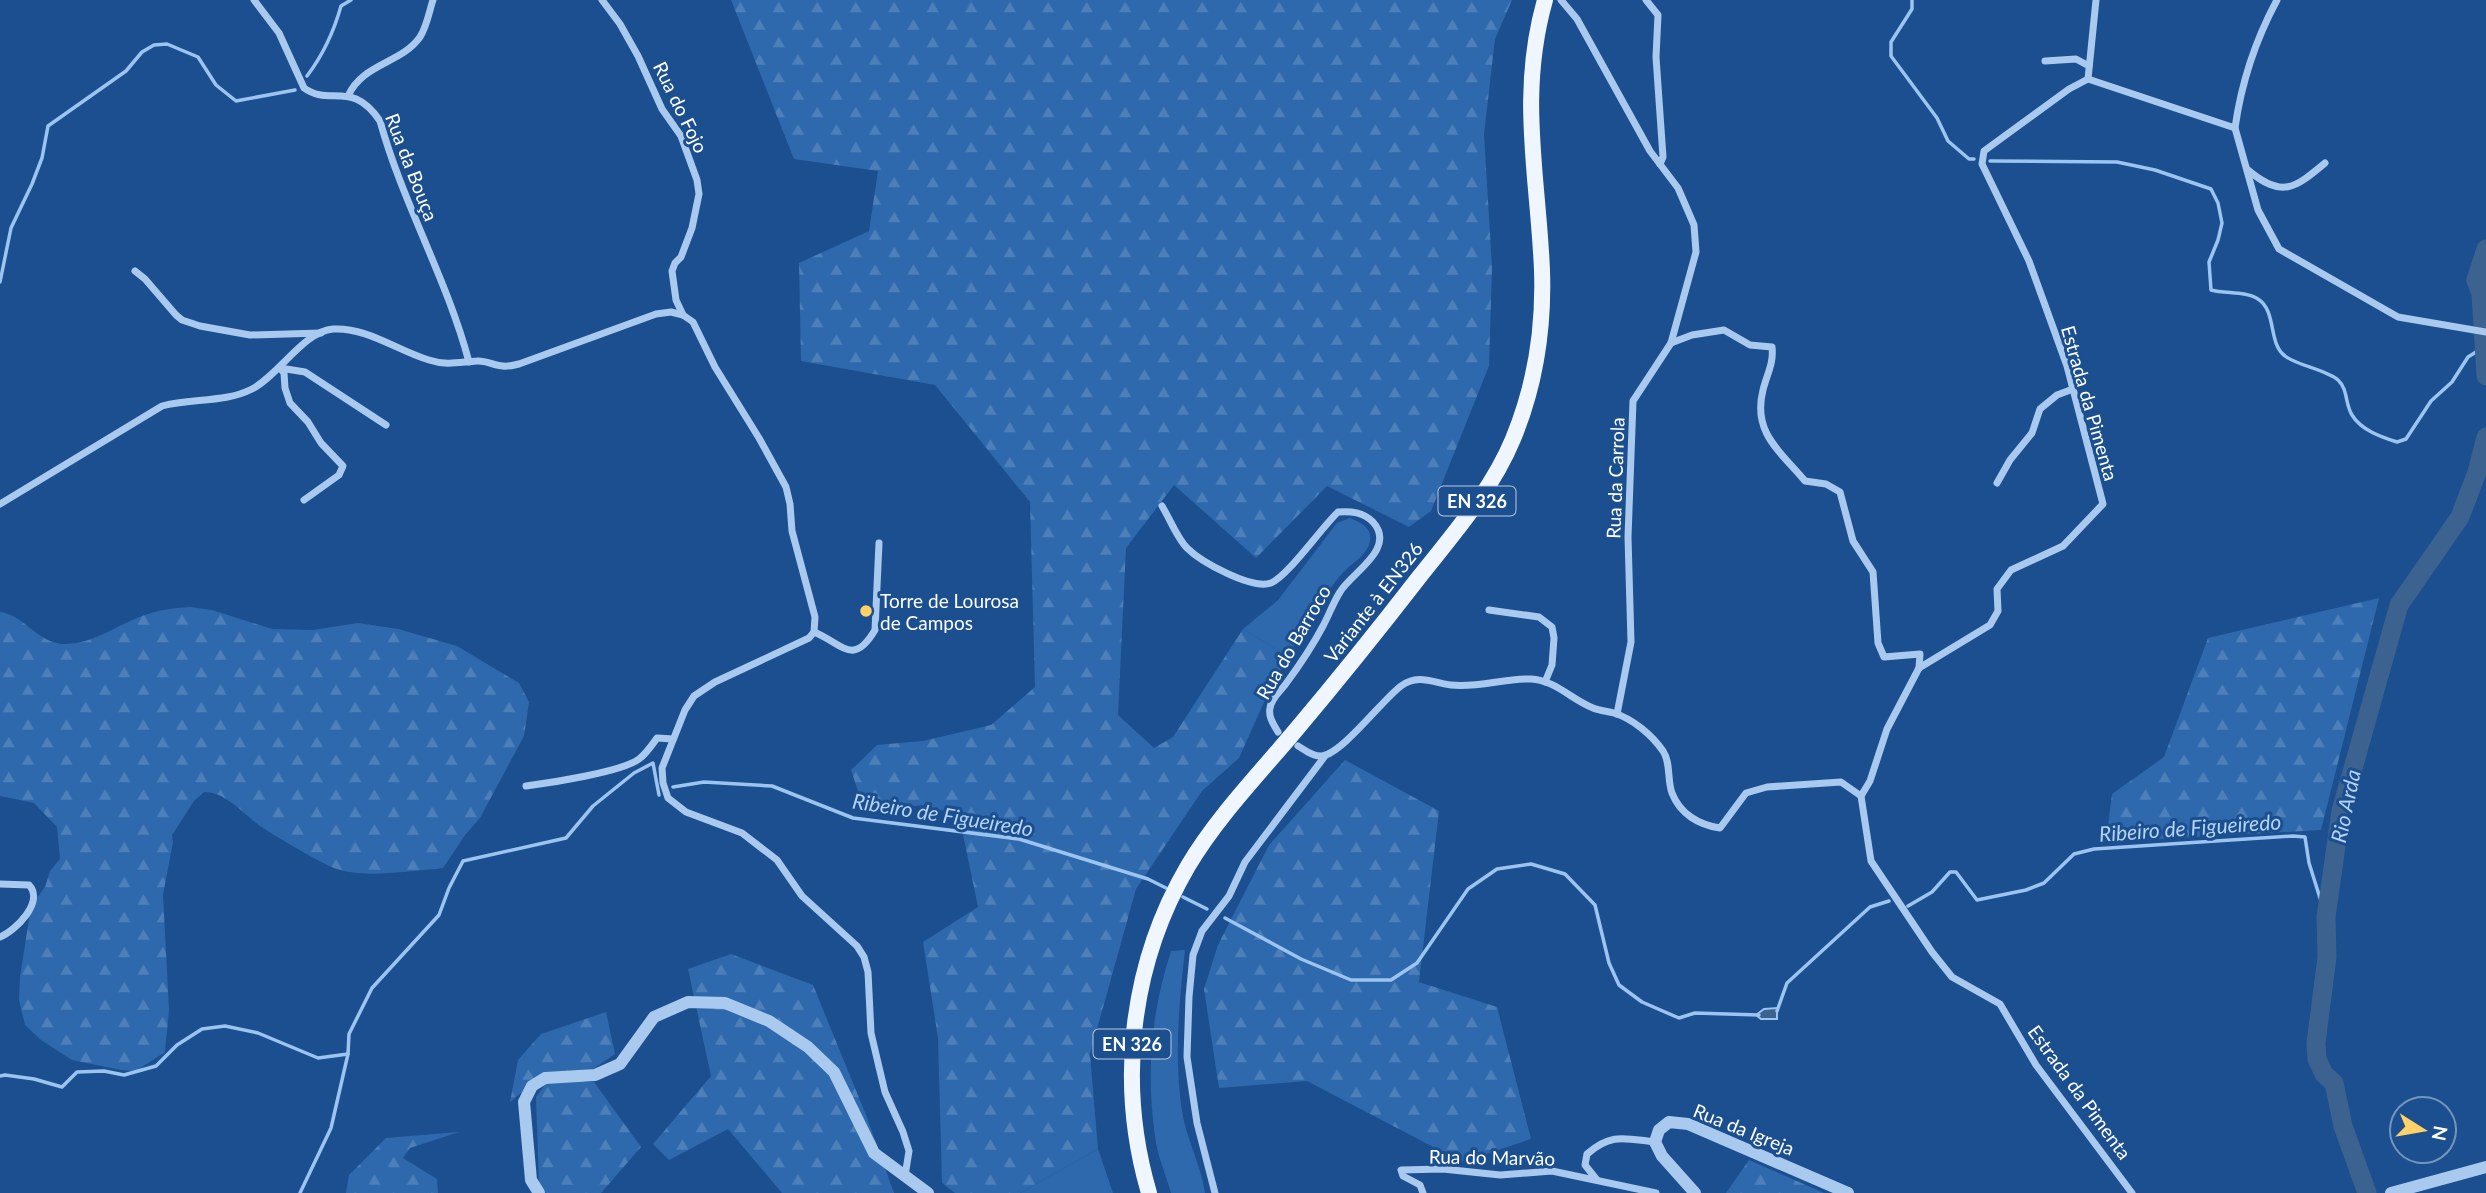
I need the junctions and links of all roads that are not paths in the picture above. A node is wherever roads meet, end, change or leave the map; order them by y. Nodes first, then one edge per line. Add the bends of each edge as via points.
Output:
1 (254, 0) edge
2 (433, 0) edge
3 (602, 0) edge
4 (1545, 0) edge
5 (1561, 0) edge
6 (1646, 0) edge
7 (2096, 0) edge
8 (2277, 0) edge
9 (2045, 61) dead end
10 (2089, 66) junction
11 (2088, 79) junction
12 (348, 96) junction
13 (2235, 128) junction
14 (2325, 163) dead end
15 (1660, 164) junction
16 (2247, 170) junction
17 (135, 271) dead end
18 (683, 315) junction
19 (2486, 332) edge
20 (321, 333) junction
21 (1671, 343) junction
22 (469, 362) junction
23 (280, 368) junction
24 (2073, 389) junction
25 (386, 425) dead end
26 (1997, 483) dead end
27 (304, 499) dead end
28 (0, 504) edge
29 (1163, 506) dead end
30 (879, 543) dead end
31 (1489, 610) dead end
32 (814, 632) junction
33 (1919, 668) junction
34 (1545, 682) junction
35 (1616, 714) junction
36 (1278, 732) dead end
37 (673, 739) junction
38 (1298, 746) dead end
39 (1325, 755) junction
40 (526, 786) dead end
41 (1861, 796) junction
42 (0, 884) edge
43 (0, 937) edge
44 (1655, 1142) junction
45 (2486, 1167) edge
46 (905, 1176) junction
47 (1597, 1181) junction
48 (1636, 1191) edge
49 (539, 1193) edge
50 (928, 1193) edge
51 (1149, 1193) edge
52 (1215, 1193) edge
53 (1423, 1193) edge
54 (1656, 1193) edge
55 (1695, 1193) edge
56 (1848, 1193) edge
57 (2132, 1193) edge
58 (2391, 1193) edge

1 - 12 street, Rua da Bouça via 279,33 304,88 315,94
2 - 12 street via 418,39 373,68 354,84
3 - 18 street, Rua do Fojo via 620,24 662,109 681,136 696,180 699,194 692,228 672,271
4 - 51 main road, Variante à EN326 / EN 326 via 1530,77 1542,273 1539,345 1528,395 1512,441 1468,516 1206,838 1176,889 1154,939 1135,1017 1131,1081
5 - 15 street, Rua da Carrola via 1577,19
6 - 15 street via 1658,15
7 - 10 street
8 - 13 street via 2264,24 2238,103
9 - 10 street via 2076,59
10 - 11 street
11 - 13 street
11 - 24 street, Estrada da Pimenta via 1984,152 1982,164 2029,261
12 - 22 street, Rua da Bouça via 363,101 380,121
13 - 16 street
14 - 16 street via 2299,184 2285,188 2268,184
15 - 21 street, Rua da Carrola via 1678,188 1694,225 1696,252
16 - 19 street via 2258,210 2279,249 2398,317
17 - 20 street via 176,315 200,326 250,335
18 - 22 street via 656,314 519,365
18 - 32 street via 693,322 786,487 792,531 816,617
20 - 22 street via 348,330 429,360
20 - 23 street
21 - 33 street via 1724,330 1750,345 1772,346 1774,359 1762,392 1763,423 1771,444 1805,481 1840,492 1853,541 1873,572 1878,643 1884,657 1920,654
21 - 35 street, Rua da Carrola via 1633,401 1628,537 1631,642
23 - 25 street via 305,372
23 - 27 street via 290,403 343,466 339,475
23 - 28 street via 251,390 162,406
24 - 26 street via 2040,409 2032,433
24 - 33 street, Estrada da Pimenta via 2103,504 2063,546 2011,570 1997,589 1998,611 1990,625
29 - 36 street, Rua do Barroco via 1186,547 1256,584 1271,583 1283,573 1338,512 1352,511 1375,524 1376,552 1340,592 1303,661 1274,699 1271,721
30 - 32 street via 875,630 870,638 853,651
31 - 34 street via 1539,617 1552,627 1552,665
32 - 37 street via 694,696
33 - 41 street via 1887,729
34 - 35 street via 1592,708
34 - 39 street via 1451,685 1417,679 1402,685 1346,742
35 - 41 street via 1657,743 1665,754 1672,793 1688,816 1705,826 1720,828 1746,793 1767,787 1841,782
37 - 40 street via 657,738 639,760 618,767
37 - 46 street via 662,768 668,798 686,812 742,833 761,846 802,896 864,957 879,1067 909,1151
38 - 39 street
39 - 52 street via 1245,862 1229,896 1202,931 1193,955 1187,1057 1196,1123
41 - 57 street, Estrada da Pimenta via 1871,861 1932,952 1952,977 2000,1003 2036,1065
42 - 43 street via 29,885 33,894 23,920
44 - 47 street via 1609,1138 1596,1146 1587,1154 1585,1165
44 - 55 street
44 - 56 street, Rua da Igreja via 1659,1130 1669,1122 1688,1125
45 - 58 street
46 - 49 street via 874,1153 834,1072 807,1047 769,1021 725,1003 688,1002 654,1017 620,1064 595,1075 545,1078 532,1086 524,1102 531,1180
46 - 50 street
47 - 48 street, Rua do Marvão
47 - 53 street, Rua do Marvão via 1552,1171 1500,1175 1401,1170
48 - 54 street, Rua do Marvão

